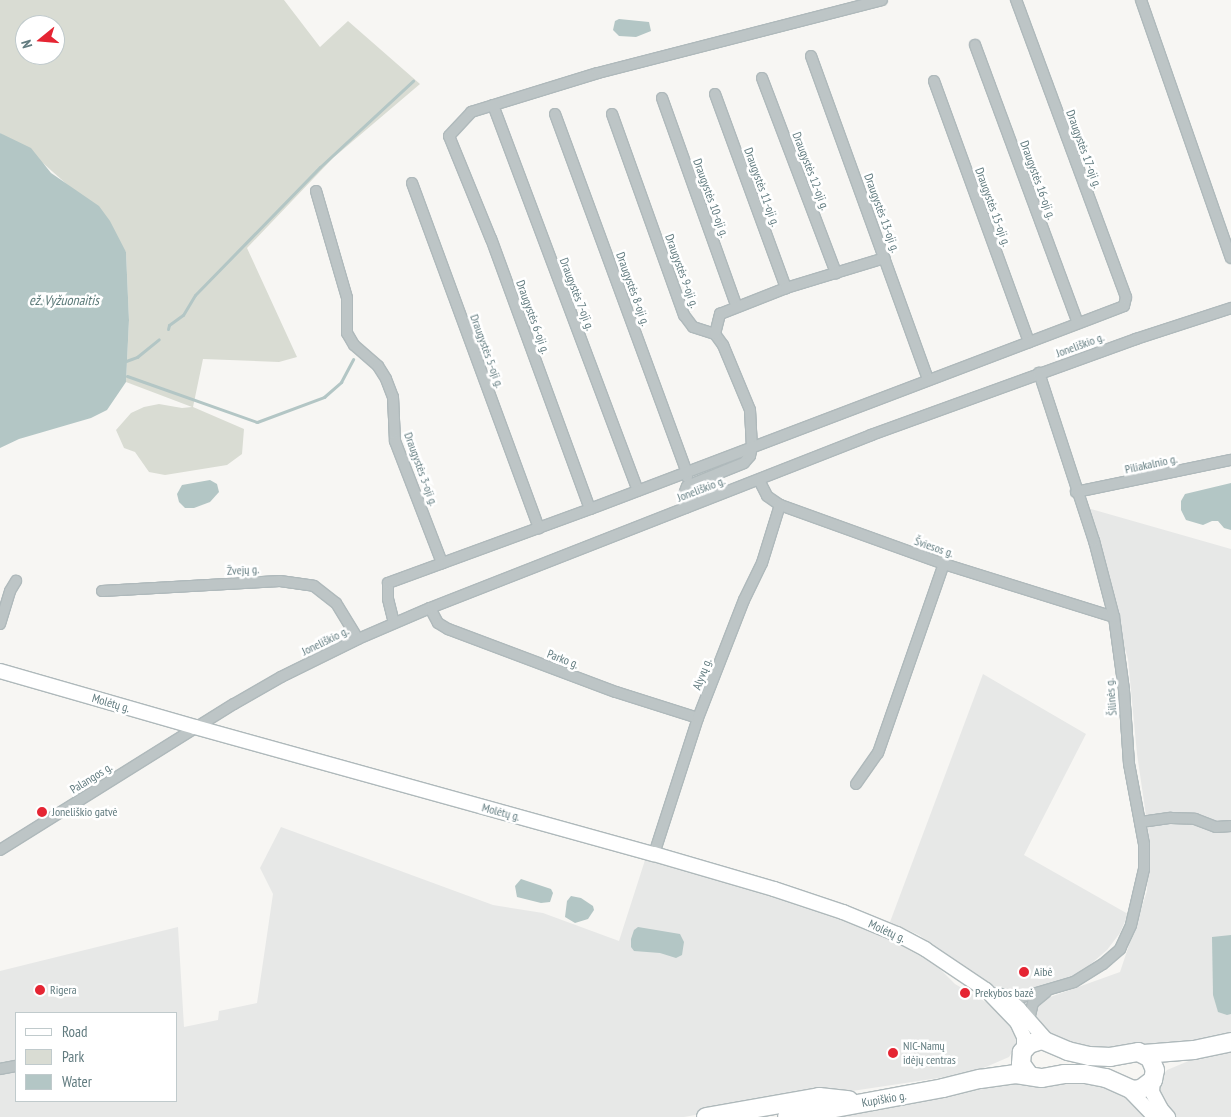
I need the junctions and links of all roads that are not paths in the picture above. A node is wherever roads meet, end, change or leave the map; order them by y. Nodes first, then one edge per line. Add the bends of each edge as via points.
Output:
1 (882, 0) edge
2 (1016, 0) edge
3 (1141, 0) edge
4 (975, 45) dead end
5 (812, 56) dead end
6 (762, 78) dead end
7 (934, 81) dead end
8 (715, 94) dead end
9 (662, 98) dead end
10 (493, 105) junction
11 (555, 114) dead end
12 (612, 114) dead end
13 (412, 183) dead end
14 (316, 191) dead end
15 (885, 258) junction
16 (1231, 258) edge
17 (836, 273) junction
18 (786, 288) junction
19 (737, 307) junction
20 (1231, 308) edge
21 (1078, 324) junction
22 (715, 334) junction
23 (1029, 342) junction
24 (1039, 373) junction
25 (928, 379) junction
26 (752, 447) junction
27 (1231, 460) edge
28 (687, 472) junction
29 (759, 480) junction
30 (687, 486) junction
31 (638, 491) junction
32 (1076, 492) junction
33 (780, 505) junction
34 (686, 508) junction
35 (590, 509) junction
36 (539, 528) junction
37 (442, 563) junction
38 (944, 564) junction
39 (16, 581) dead end
40 (102, 590) dead end
41 (430, 608) junction
42 (1114, 617) junction
43 (394, 623) junction
44 (0, 624) edge
45 (358, 639) junction
46 (0, 671) edge
47 (698, 718) junction
48 (195, 728) junction
49 (856, 784) dead end
50 (1141, 822) junction
51 (1231, 826) edge
52 (0, 850) edge
53 (654, 854) junction
54 (1056, 987) junction
55 (986, 990) junction
56 (1008, 999) junction
57 (1029, 1020) junction
58 (1048, 1042) junction
59 (1231, 1042) edge
60 (1023, 1050) junction
61 (1194, 1050) junction
62 (1144, 1054) junction
63 (15, 1066) edge
64 (0, 1069) edge
65 (1029, 1075) junction
66 (1153, 1077) junction
67 (980, 1079) junction
68 (1126, 1087) junction
69 (869, 1102) junction
70 (706, 1117) edge
71 (787, 1117) edge
72 (1155, 1117) edge
73 (1168, 1117) edge

1 - 10 street via 598,73
2 - 21 street, Draugystės 17-oji g. via 1126,297 1124,306
3 - 16 street
4 - 21 street, Draugystės 16-oji g.
5 - 15 street, Draugystės 13-oji g.
6 - 17 street, Draugystės 12-oji g.
7 - 23 street, Draugystės 15-oji g.
8 - 18 street, Draugystės 11-oji g.
9 - 19 street, Draugystės 10-oji g.
10 - 31 street, Draugystės 7-oji g.
10 - 35 street, Draugystės 6-oji g. via 471,112 448,136 491,239
11 - 28 street, Draugystės 8-oji g.
12 - 22 street, Draugystės 9-oji g. via 684,315 693,328
13 - 36 street, Draugystės 5-oji g.
14 - 37 street, Draugystės 3-oji g. via 347,298 347,334 386,379 394,408 395,441
15 - 17 street
15 - 25 street, Draugystės 13-oji g.
17 - 18 street
18 - 19 street
19 - 22 street via 720,314
20 - 24 street, Joneliškio g.
21 - 23 street
22 - 26 street via 723,345 750,410
23 - 25 street
24 - 29 street, Joneliškio g.
24 - 32 street, Šilinės g.
25 - 26 street
26 - 28 street
26 - 30 street via 744,463
27 - 32 street, Piliakalnio g.
28 - 30 street
28 - 31 street
29 - 33 street, Šviesos g. via 767,496
29 - 34 street, Joneliškio g.
30 - 34 street via 683,497
31 - 35 street
32 - 42 street, Šilinės g. via 1094,541
33 - 38 street, Šviesos g.
33 - 47 street, Alyvų g. via 762,563 744,600
34 - 41 street, Joneliškio g.
35 - 36 street
36 - 37 street
37 - 43 street via 388,583
38 - 42 street, Šviesos g.
38 - 49 street via 878,752
39 - 44 street
40 - 45 street, Žvejų g. via 280,581 314,586 336,603
41 - 43 street, Joneliškio g.
41 - 47 street, Parko g. via 438,623 448,629 616,692
42 - 50 street, Šilinės g. via 1124,690 1129,764
43 - 45 street, Joneliškio g.
45 - 48 street, Joneliškio g. via 281,677
46 - 48 street, Molėtų g.
47 - 53 street, Alyvų g.
48 - 52 street, Palangos g.
48 - 53 street, Molėtų g.
50 - 51 street via 1195,819 1216,827
50 - 54 street, Šilinės g. via 1144,844 1141,885 1131,925 1120,949 1104,964 1074,982
53 - 55 street, Molėtų g. via 774,889 896,934 925,949
54 - 56 street, Šilinės g.
54 - 57 street, Šilinės g. via 1033,1003
55 - 56 street, Molėtų g.
55 - 60 street, Molėtų g. via 1017,1022 1024,1037
56 - 57 street, Molėtų g.
57 - 58 street, Molėtų g.
58 - 60 highway via 1035,1041
58 - 62 highway via 1089,1056
59 - 61 highway
60 - 65 highway via 1021,1064
60 - 67 highway, Kupiškio g. via 1012,1061
61 - 62 highway
61 - 66 highway via 1163,1067
62 - 66 highway via 1153,1063
63 - 64 street
65 - 67 highway, Kupiškio g.
65 - 68 highway, Kupiškio g. via 1042,1078 1085,1074 1106,1078
66 - 68 highway via 1141,1089
66 - 73 street via 1152,1092
67 - 69 highway, Kupiškio g.
68 - 72 street
69 - 70 highway via 820,1097
69 - 71 highway, Kupiškio g.

